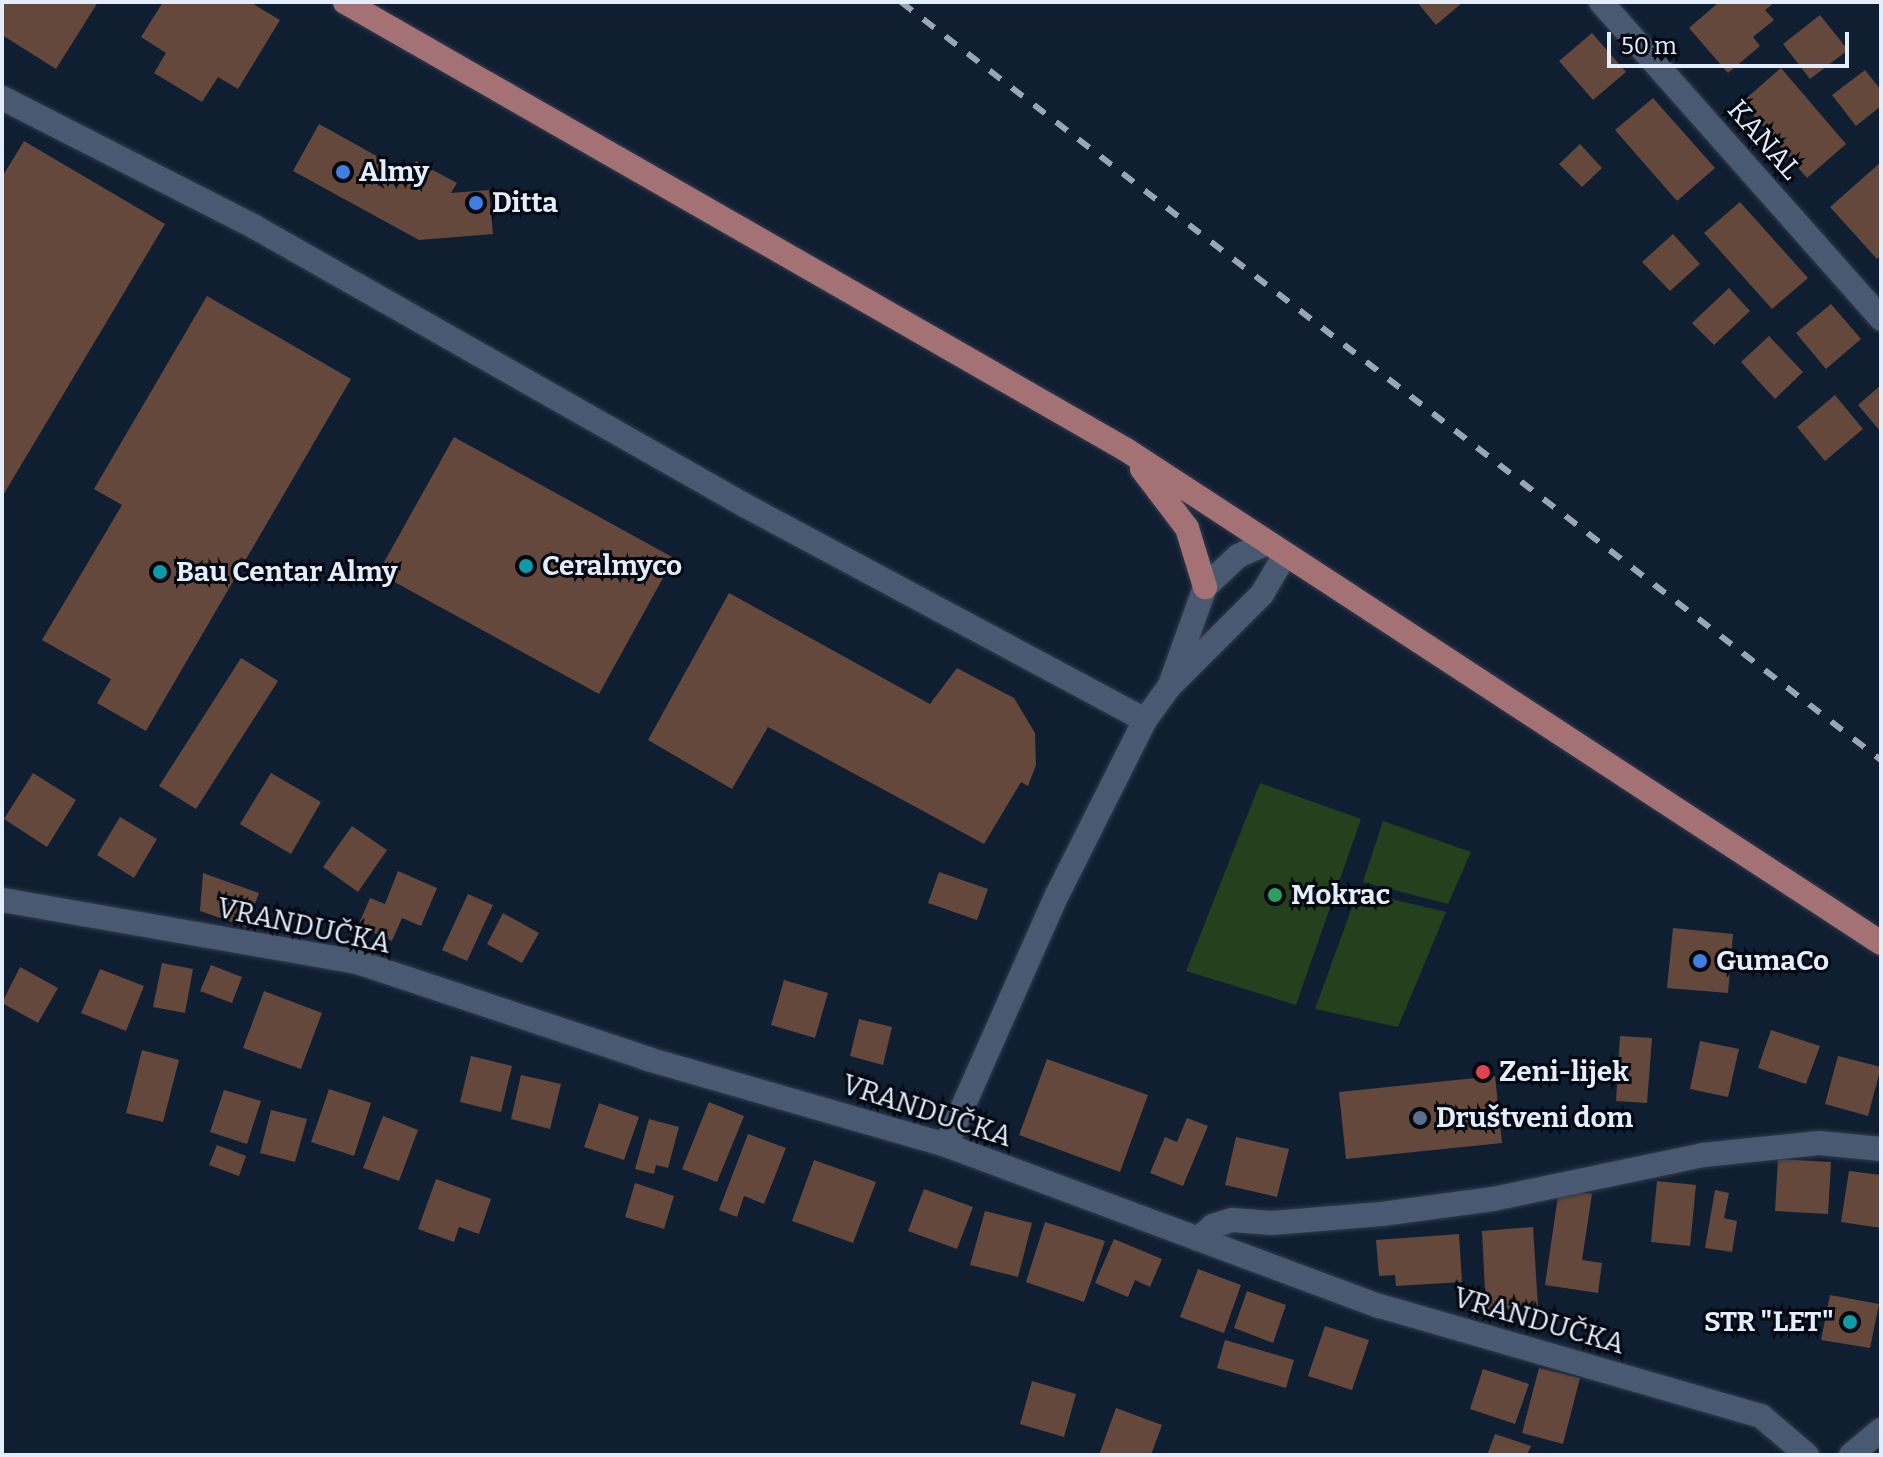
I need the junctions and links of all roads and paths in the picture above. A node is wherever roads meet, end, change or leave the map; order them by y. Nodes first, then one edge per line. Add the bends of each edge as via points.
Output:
1 (345, 2) edge
2 (1601, 2) edge
3 (2, 98) edge
4 (1881, 319) edge
5 (1125, 449) junction
6 (1276, 549) junction
7 (1205, 587) junction
8 (1169, 687) junction
9 (1145, 720) junction
10 (2, 900) edge
11 (1881, 943) edge
12 (946, 1145) junction
13 (1881, 1149) edge
14 (1198, 1239) junction
15 (1881, 1430) edge
16 (1800, 1452) edge
17 (1851, 1455) edge

1 - 5 main road
2 - 4 street, KANAL
3 - 9 street via 253,226 746,506
5 - 6 main road
5 - 7 main road via 1187,528 1199,553
6 - 7 street via 1238,556
6 - 8 street via 1262,594
6 - 11 main road via 1548,721
7 - 8 street
8 - 9 street
9 - 12 street via 1057,895
10 - 12 street, VRANDUČKA via 357,962 648,1059
12 - 14 street, VRANDUČKA
13 - 14 street via 1819,1143 1703,1155 1493,1199 1272,1223 1232,1220 1213,1226
14 - 16 street, VRANDUČKA via 1380,1306 1761,1416
15 - 17 street

